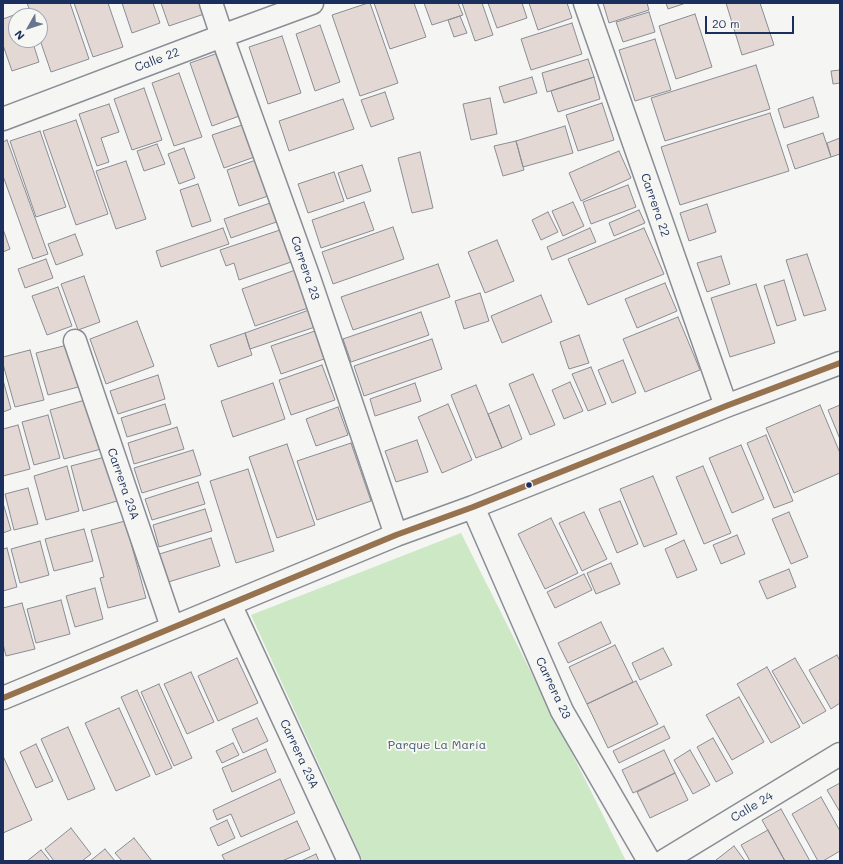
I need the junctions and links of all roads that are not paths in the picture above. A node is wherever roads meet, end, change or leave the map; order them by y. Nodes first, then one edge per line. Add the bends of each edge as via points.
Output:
1 (212, 3) edge
2 (312, 3) edge
3 (585, 3) edge
4 (222, 36) junction
5 (3, 119) edge
6 (75, 341) dead end
7 (840, 363) edge
8 (726, 406) junction
9 (473, 506) junction
10 (396, 535) junction
11 (230, 604) junction
12 (172, 627) junction
13 (3, 698) edge
14 (840, 754) edge
15 (349, 861) edge
16 (649, 861) edge
17 (664, 861) edge

1 - 4 street, Carrera 23
2 - 4 street, Calle 22
3 - 8 street, Carrera 22
4 - 5 street, Calle 22
4 - 10 street, Carrera 23 via 309,278
6 - 12 street, Carrera 23A
7 - 8 street
8 - 9 street
9 - 10 street
9 - 16 street, Carrera 23 via 562,711
10 - 11 street
11 - 12 street
11 - 15 street, Carrera 23A
12 - 13 street
14 - 17 street, Calle 24

